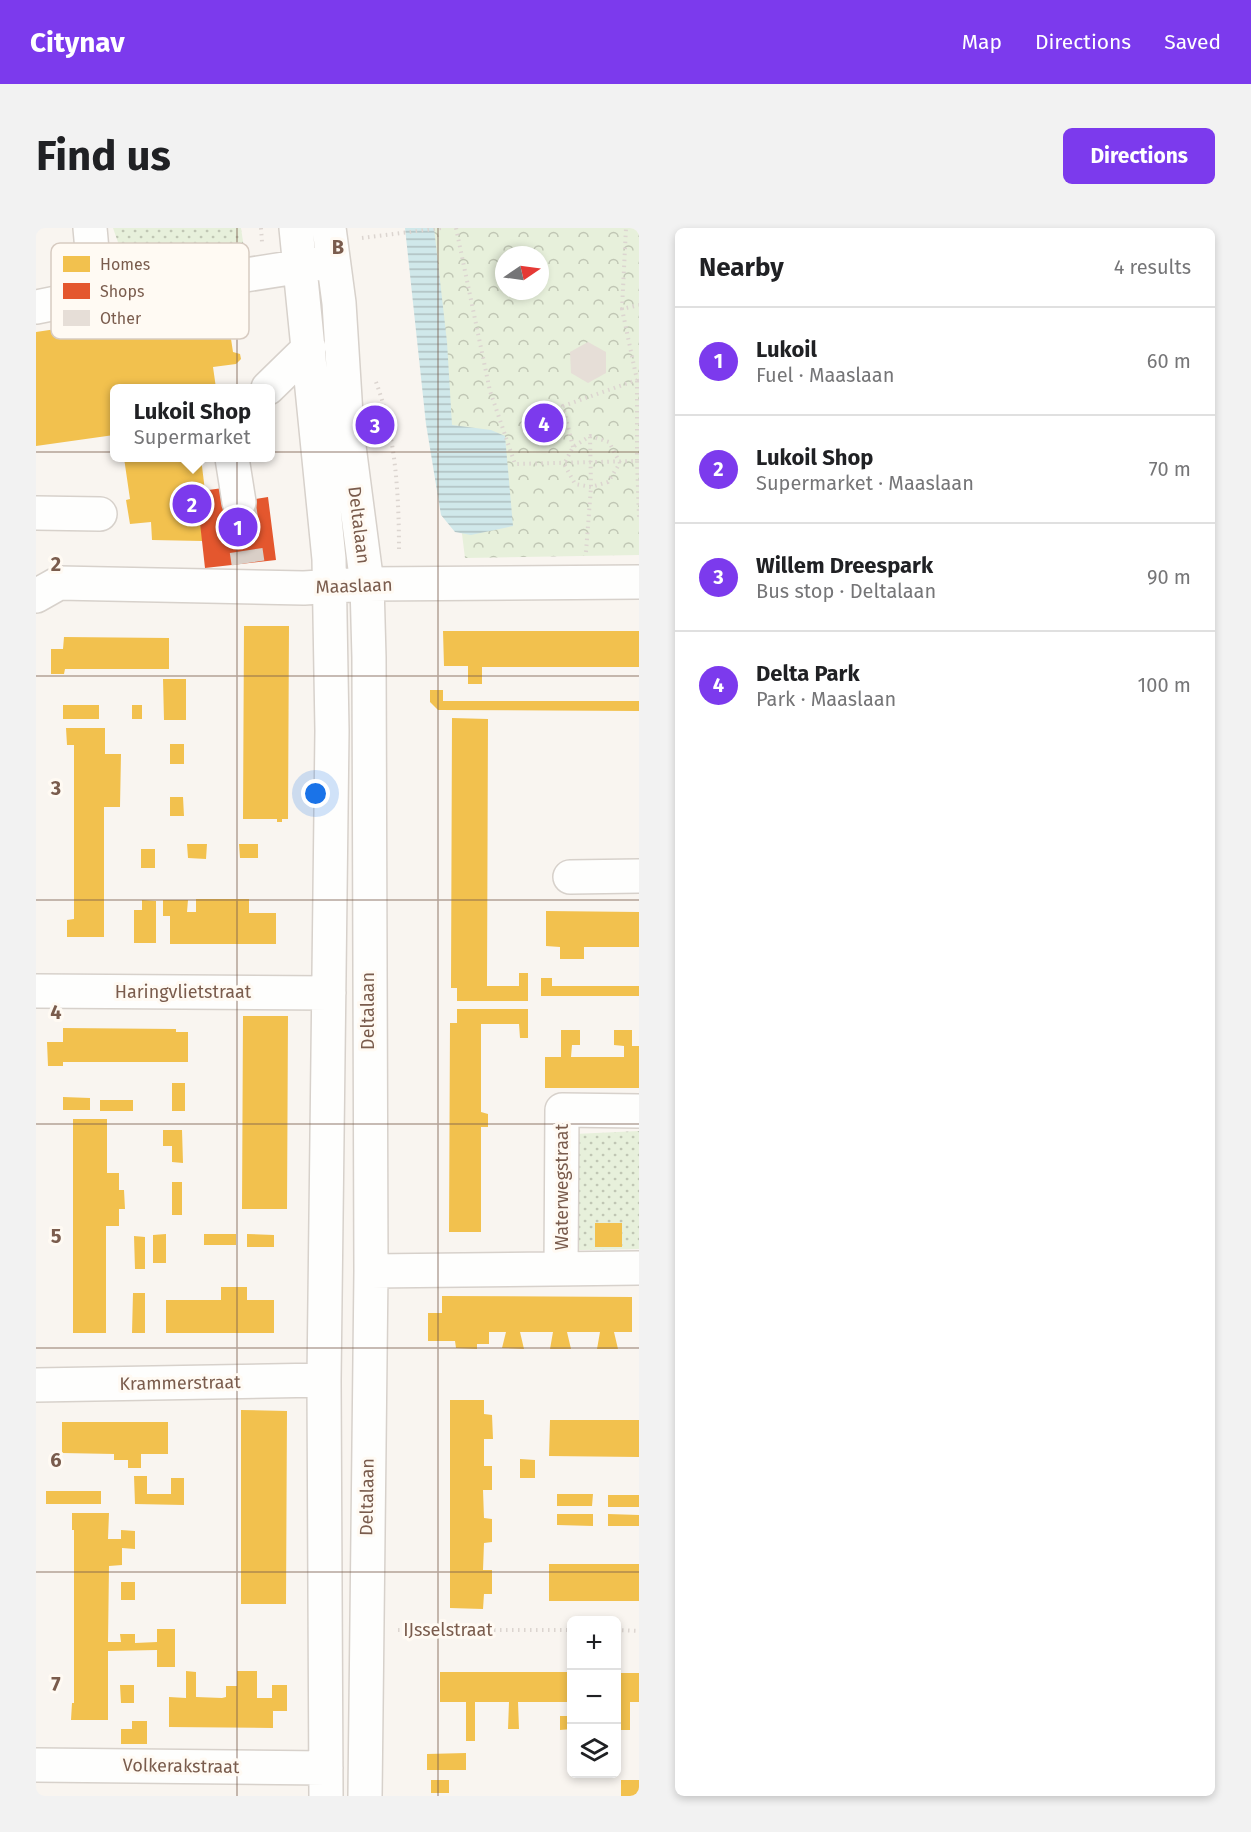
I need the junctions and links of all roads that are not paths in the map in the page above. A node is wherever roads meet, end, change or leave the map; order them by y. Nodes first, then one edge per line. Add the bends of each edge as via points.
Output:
1 (90, 228) edge
2 (296, 228) edge
3 (91, 243) edge
4 (338, 243) edge
5 (299, 266) junction
6 (249, 274) edge
7 (51, 304) edge
8 (36, 307) edge
9 (309, 348) junction
10 (272, 384) edge
11 (233, 462) edge
12 (239, 502) tunnel mouth
13 (36, 513) edge
14 (100, 514) dead end
15 (639, 582) edge
16 (367, 584) junction
17 (328, 587) junction
18 (36, 596) edge
19 (639, 876) edge
20 (570, 877) dead end
21 (36, 991) edge
22 (329, 993) junction
23 (639, 1111) edge
24 (639, 1268) edge
25 (561, 1269) junction
26 (371, 1271) junction
27 (324, 1380) junction
28 (36, 1385) edge
29 (36, 1765) edge
30 (326, 1782) edge
31 (365, 1796) edge

1 - 3 street
2 - 5 street, Deltalaan
4 - 5 street
4 - 16 street, Deltalaan via 347,431
5 - 6 street
5 - 9 street, Deltalaan
7 - 8 street
9 - 10 street
9 - 17 street, Deltalaan via 323,483
11 - 12 street
13 - 14 street
15 - 16 street, Maaslaan
16 - 17 street, Maaslaan
16 - 26 street, Deltalaan
17 - 18 street, Maaslaan via 250,574 59,583
17 - 22 street, Deltalaan via 332,731
19 - 20 street
21 - 22 street, Haringvlietstraat
22 - 27 street, Deltalaan
23 - 25 street, Waterwegstraat via 562,1110
24 - 25 street, Waterwegstraat
25 - 26 street, Waterwegstraat
26 - 31 street, Deltalaan
27 - 28 street, Krammerstraat
27 - 30 street, Deltalaan
29 - 30 street, Volkerakstraat

